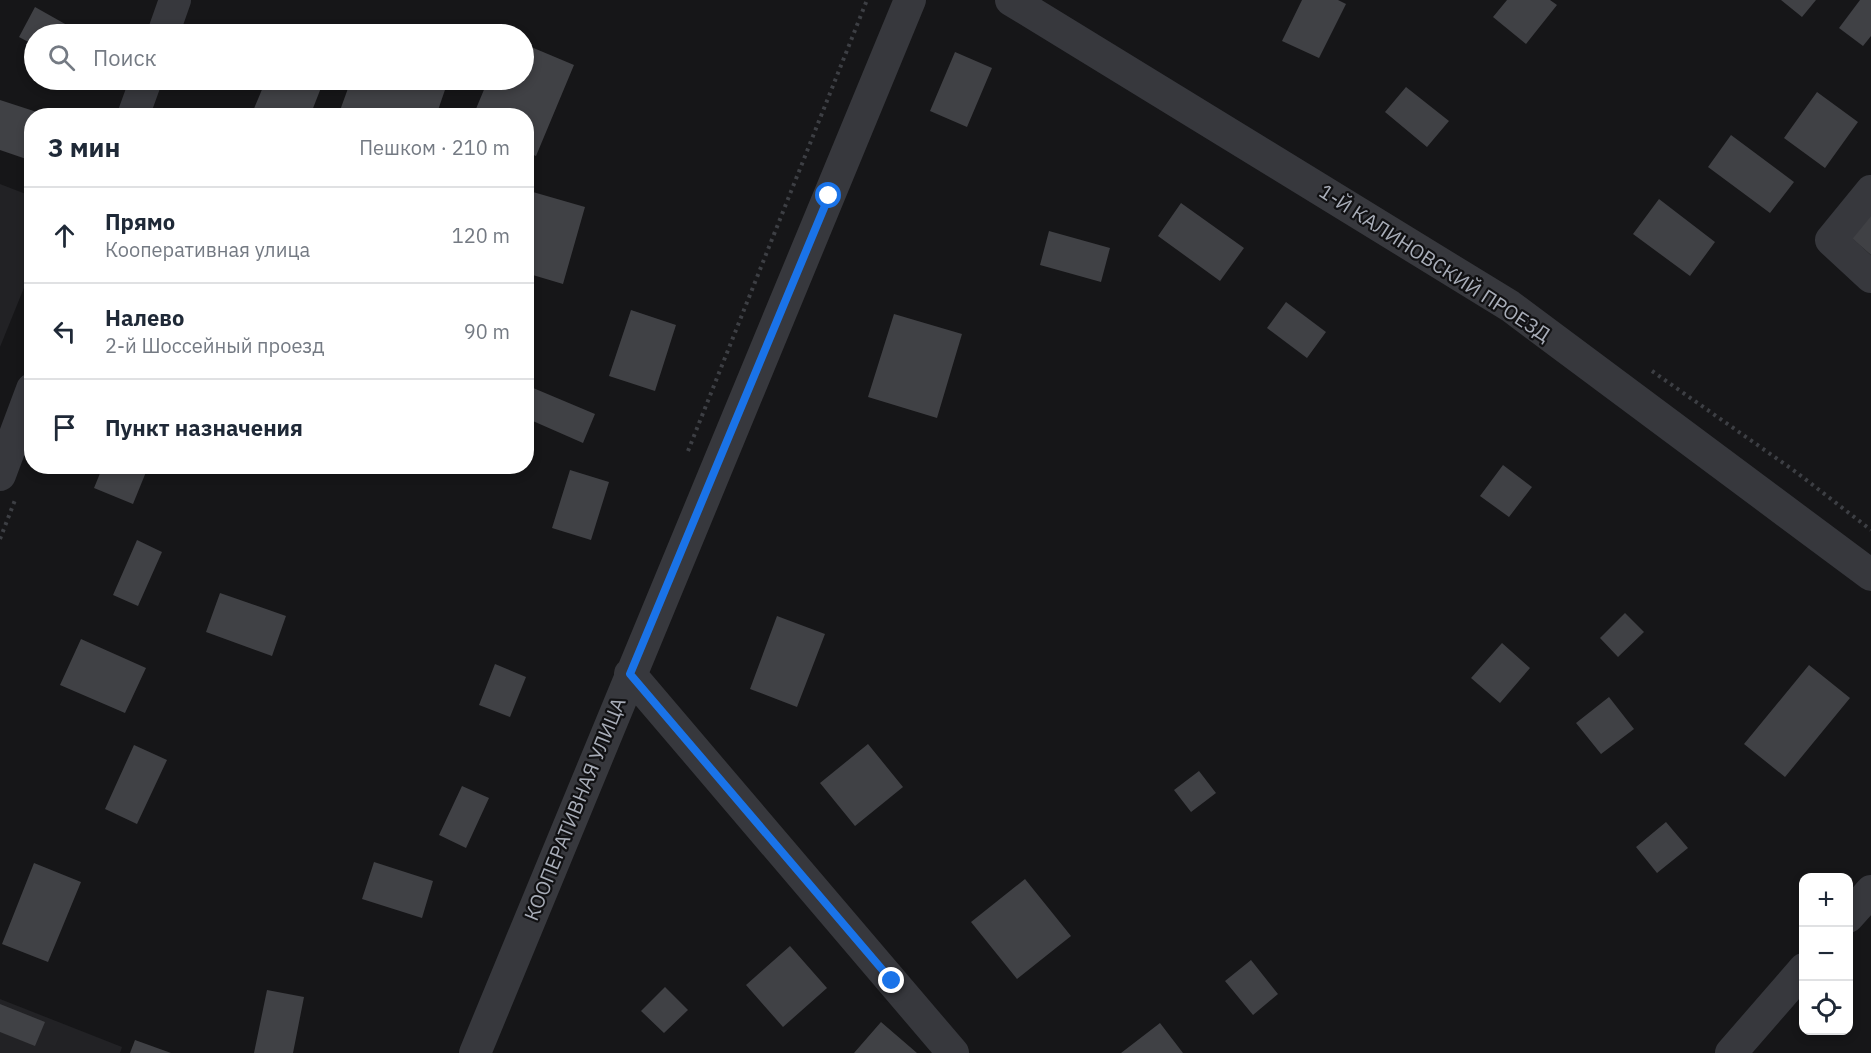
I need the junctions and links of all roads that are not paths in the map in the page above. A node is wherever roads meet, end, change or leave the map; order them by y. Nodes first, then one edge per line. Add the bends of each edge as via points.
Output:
1 (175, 0) edge
2 (910, 0) edge
3 (1011, 0) edge
4 (167, 24) edge
5 (142, 90) edge
6 (136, 108) edge
7 (1871, 191) edge
8 (1871, 277) edge
9 (24, 411) edge
10 (0, 475) edge
11 (1871, 575) edge
12 (630, 674) junction
13 (1871, 891) edge
14 (1853, 911) edge
15 (1799, 974) edge
16 (476, 1053) edge
17 (953, 1053) edge
18 (1731, 1053) edge

1 - 4 street
2 - 12 street, КООПЕРАТИВНАЯ УЛИЦА
3 - 11 street, 1-Й КАЛИНОВСКИЙ ПРОЕЗД via 1510,306
5 - 6 street
7 - 8 street via 1831,240
9 - 10 street
12 - 16 street, КООПЕРАТИВНАЯ УЛИЦА
12 - 17 street
13 - 14 street
15 - 18 street

